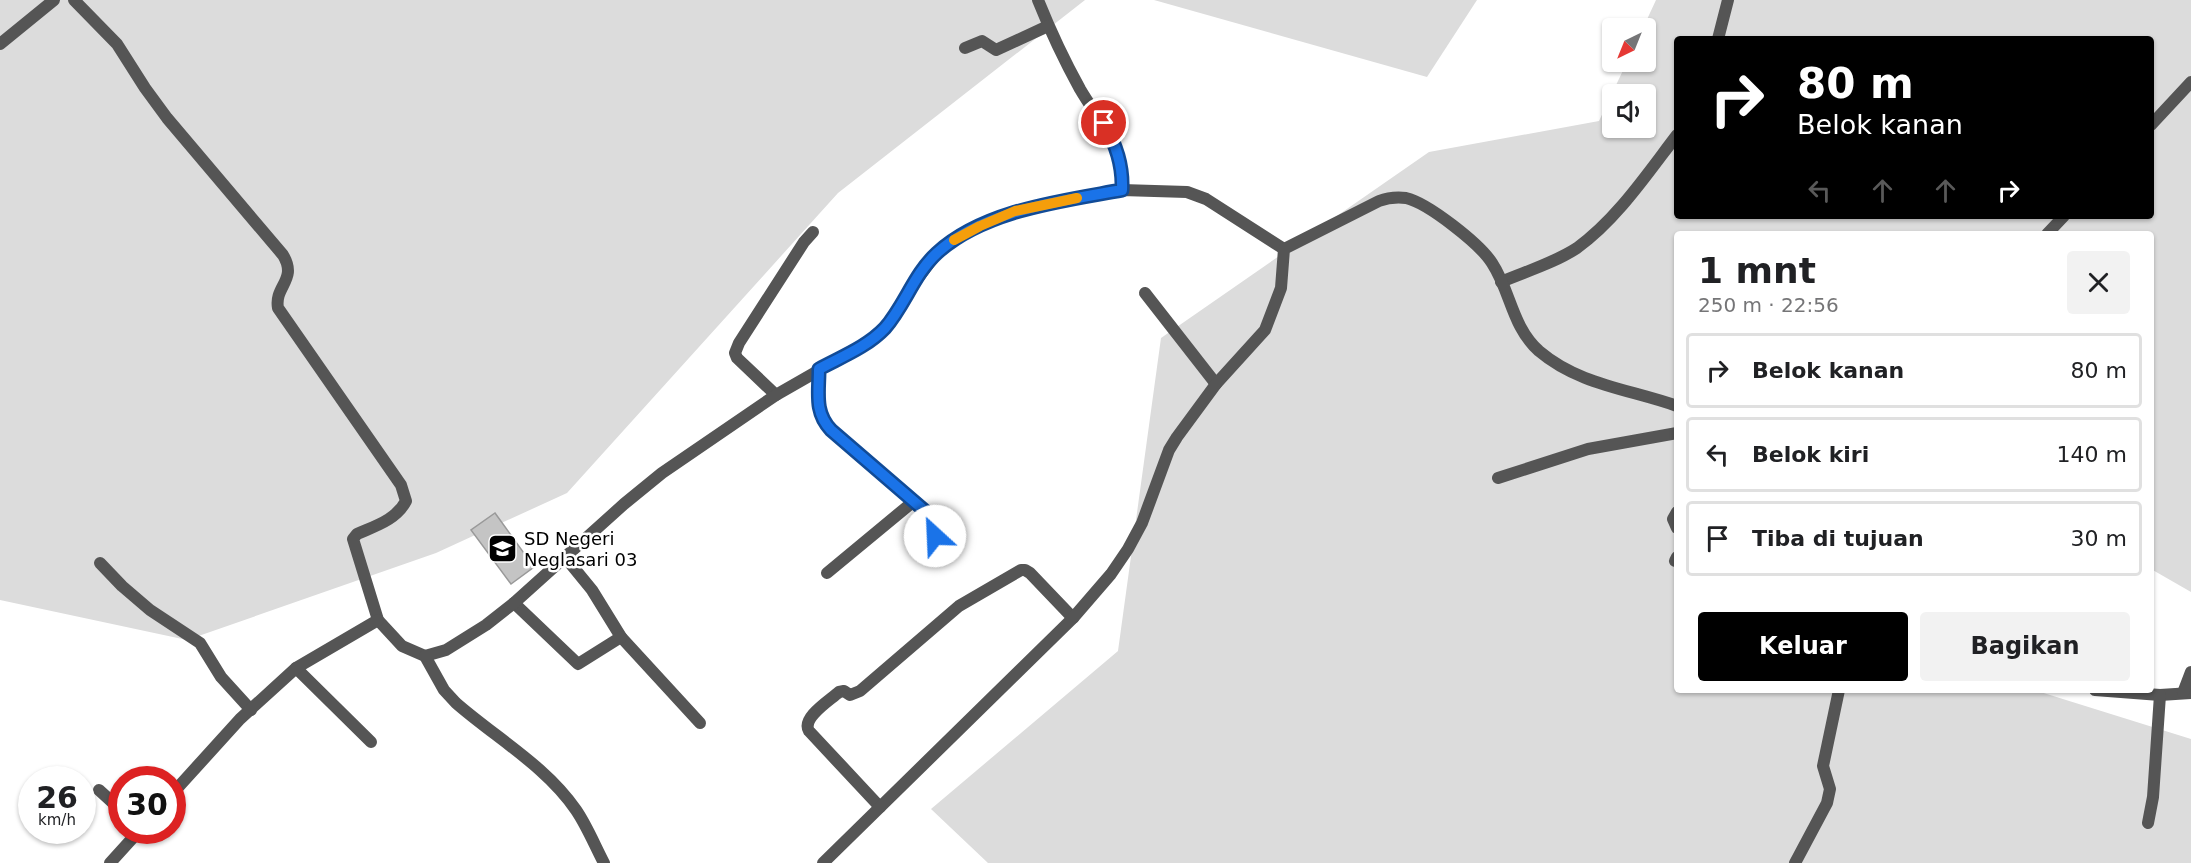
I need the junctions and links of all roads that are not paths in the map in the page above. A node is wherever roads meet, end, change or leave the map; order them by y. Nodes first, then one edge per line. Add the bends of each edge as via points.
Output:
1 (54, 0) edge
2 (74, 0) edge
3 (1038, 0) edge
4 (1728, 0) edge
5 (1048, 26) junction
6 (1719, 36) edge
7 (0, 44) edge
8 (965, 48) dead end
9 (2191, 82) edge
10 (2154, 121) edge
11 (1674, 139) edge
12 (1122, 190) junction
13 (2061, 219) edge
14 (2049, 231) edge
15 (813, 232) dead end
16 (1284, 249) junction
17 (1502, 282) junction
18 (1145, 293) dead end
19 (819, 369) junction
20 (1216, 384) junction
21 (776, 394) junction
22 (1674, 405) edge
23 (1674, 434) edge
24 (1498, 478) dead end
25 (914, 501) junction
26 (939, 551) dead end
27 (565, 557) junction
28 (100, 563) dead end
29 (827, 573) dead end
30 (514, 603) junction
31 (1073, 618) junction
32 (378, 620) junction
33 (621, 637) junction
34 (425, 656) junction
35 (296, 668) junction
36 (2191, 672) edge
37 (1838, 693) edge
38 (2134, 693) edge
39 (2187, 693) edge
40 (2160, 695) junction
41 (251, 710) junction
42 (700, 723) dead end
43 (371, 742) dead end
44 (186, 779) edge
45 (99, 790) dead end
46 (108, 798) edge
47 (880, 807) junction
48 (2148, 823) dead end
49 (127, 844) edge
50 (110, 863) edge
51 (604, 863) edge
52 (823, 863) edge
53 (1795, 863) edge

1 - 7 street
2 - 32 street via 117,44 167,118 283,255 289,272 278,308 401,485 406,501 402,509 353,539
3 - 5 street
4 - 6 street
5 - 8 street via 996,50 982,41
5 - 12 street via 1112,138 1123,172
9 - 10 street
11 - 17 street via 1600,229 1558,259
12 - 16 street via 1200,195
12 - 19 street via 1015,211 960,235 937,253 879,334
13 - 14 street
15 - 21 street via 735,353
16 - 17 street via 1372,204 1405,198 1472,241 1491,261
16 - 20 street via 1281,288 1265,330
17 - 22 street via 1525,336 1552,361 1588,380
18 - 20 street
19 - 21 street
19 - 25 street via 821,418
20 - 31 street via 1168,450 1142,523 1128,549
21 - 27 street via 646,485
23 - 24 street via 1588,449
25 - 26 street via 931,520
25 - 29 street
27 - 30 street
27 - 33 street
28 - 41 street via 150,610 200,643 221,677
30 - 33 street via 578,664
30 - 34 street via 446,650
31 - 47 street
31 - 47 street via 1030,573 1021,570 958,606 860,691 850,695 839,692 811,717 807,723 809,731
32 - 34 street via 402,646
32 - 35 street
33 - 42 street
34 - 51 street via 456,704 562,792 577,811
35 - 41 street
35 - 43 street
36 - 39 street
37 - 53 street via 1823,766 1830,789 1827,803
38 - 40 street
39 - 40 street
40 - 48 street
41 - 44 street
45 - 46 street
47 - 52 street
49 - 50 street

